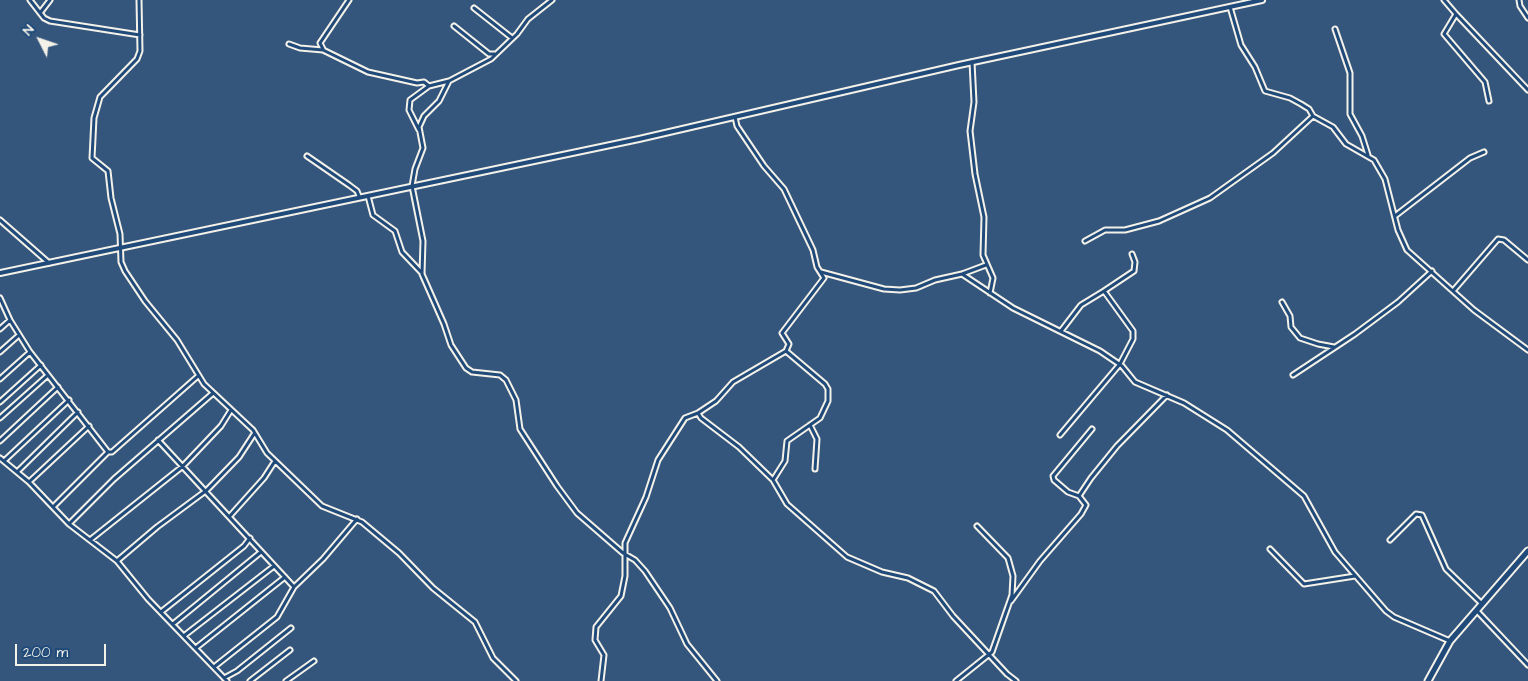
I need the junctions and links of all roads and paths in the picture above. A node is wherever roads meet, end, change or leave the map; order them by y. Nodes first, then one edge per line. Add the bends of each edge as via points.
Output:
1 (30, 0) edge
2 (50, 0) edge
3 (139, 0) edge
4 (349, 0) edge
5 (552, 0) edge
6 (1262, 0) edge
7 (1444, 0) edge
8 (1519, 0) edge
9 (1230, 7) junction
10 (474, 8) dead end
11 (40, 13) junction
12 (1456, 14) junction
13 (1528, 18) edge
14 (454, 26) dead end
15 (1335, 30) dead end
16 (140, 35) junction
17 (512, 38) junction
18 (289, 44) dead end
19 (323, 50) junction
20 (496, 54) junction
21 (972, 62) junction
22 (449, 81) junction
23 (430, 86) junction
24 (1528, 90) edge
25 (1489, 101) dead end
26 (1313, 116) junction
27 (736, 117) junction
28 (420, 130) junction
29 (1484, 152) dead end
30 (1368, 155) junction
31 (307, 156) dead end
32 (412, 186) junction
33 (368, 195) junction
34 (358, 196) junction
35 (1395, 216) junction
36 (0, 220) edge
37 (1085, 241) dead end
38 (122, 248) junction
39 (1132, 254) dead end
40 (1528, 260) edge
41 (50, 262) junction
42 (986, 265) junction
43 (1432, 271) junction
44 (821, 272) junction
45 (0, 273) edge
46 (422, 274) junction
47 (962, 274) junction
48 (1104, 291) junction
49 (1453, 291) junction
50 (990, 293) junction
51 (0, 298) edge
52 (1282, 302) dead end
53 (10, 320) junction
54 (0, 329) edge
55 (1061, 331) junction
56 (18, 335) junction
57 (1344, 342) junction
58 (1528, 350) edge
59 (786, 351) junction
60 (0, 352) edge
61 (30, 352) junction
62 (1120, 364) junction
63 (40, 365) junction
64 (48, 375) junction
65 (1293, 375) dead end
66 (198, 376) junction
67 (0, 379) edge
68 (58, 387) junction
69 (212, 394) junction
70 (1167, 395) junction
71 (69, 400) junction
72 (0, 402) edge
73 (231, 410) junction
74 (78, 412) junction
75 (698, 413) junction
76 (0, 418) edge
77 (810, 425) junction
78 (88, 426) junction
79 (1092, 428) dead end
80 (254, 434) junction
81 (1060, 435) dead end
82 (158, 440) junction
83 (0, 442) edge
84 (108, 452) junction
85 (0, 458) edge
86 (4, 461) junction
87 (275, 461) junction
88 (183, 466) junction
89 (815, 470) dead end
90 (18, 471) junction
91 (773, 480) junction
92 (29, 482) junction
93 (207, 490) junction
94 (1079, 496) junction
95 (53, 506) junction
96 (229, 517) junction
97 (357, 519) junction
98 (69, 524) junction
99 (977, 526) dead end
100 (250, 538) junction
101 (90, 540) junction
102 (1390, 540) dead end
103 (1270, 549) dead end
104 (261, 552) junction
105 (623, 552) junction
106 (1528, 552) edge
107 (117, 561) junction
108 (274, 566) junction
109 (1355, 576) junction
110 (284, 577) junction
111 (294, 587) junction
112 (1011, 601) junction
113 (1482, 605) junction
114 (1477, 611) junction
115 (161, 612) junction
116 (173, 624) junction
117 (291, 628) dead end
118 (185, 635) junction
119 (1450, 641) junction
120 (197, 647) junction
121 (290, 650) dead end
122 (990, 655) junction
123 (314, 661) dead end
124 (1528, 665) edge
125 (214, 667) junction
126 (225, 680) edge
127 (250, 681) edge
128 (286, 681) edge
129 (516, 681) edge
130 (601, 681) edge
131 (717, 681) edge
132 (956, 681) edge
133 (1016, 681) edge
134 (1428, 681) edge

1 - 11 street
2 - 11 street
3 - 16 street
4 - 19 street via 320,43
5 - 17 street via 528,18
6 - 9 street
7 - 12 street
8 - 13 street
9 - 21 street
9 - 26 street via 1241,46 1265,91 1290,98 1309,109
10 - 17 street
11 - 16 street via 50,21
12 - 24 street
12 - 25 street via 1444,34 1485,82
14 - 20 street via 489,54
15 - 30 street via 1350,73 1350,114
16 - 38 street via 138,56 102,94 94,118 92,158 108,171
17 - 20 street
18 - 19 street
19 - 23 street via 368,72 424,82
20 - 22 street
21 - 27 street
21 - 42 street via 974,102 970,126 984,217 983,255
22 - 23 street
22 - 28 street via 439,101 424,116
23 - 28 street via 409,102 412,118
26 - 30 street via 1333,127 1346,144
26 - 37 street via 1272,153 1210,198 1159,221 1125,230 1105,230
27 - 32 street
27 - 44 street via 736,126 784,189 813,250 816,267
28 - 32 street via 423,148
29 - 35 street via 1470,158
30 - 35 street via 1385,179
31 - 34 street via 353,188
32 - 33 street
32 - 46 street via 424,241
33 - 34 street
33 - 46 street via 373,215 396,231 402,252
34 - 38 street
35 - 43 street via 1407,250
36 - 41 street
38 - 41 street
38 - 66 street via 125,271 178,340
39 - 48 street via 1134,271
40 - 49 street via 1504,240 1498,239
41 - 45 street
42 - 47 street
42 - 50 street via 993,278
43 - 49 street
43 - 57 street via 1398,302
44 - 47 street via 894,290 916,288
44 - 59 street via 824,278 782,333 789,344
46 - 105 street via 450,345 466,368 472,372 500,375 506,380 516,400 520,428 557,486 577,512
47 - 50 street
48 - 55 street via 1081,305
48 - 62 street via 1134,333
49 - 58 street
50 - 55 street
51 - 53 street
52 - 57 street via 1290,316 1291,327 1302,339 1330,348
53 - 54 street
53 - 56 street
55 - 62 street
56 - 60 street
56 - 61 street
57 - 65 street
59 - 75 street via 733,382 718,399
59 - 77 street via 828,389 823,415
61 - 63 street
61 - 67 street
62 - 70 street via 1135,382
62 - 81 street
63 - 64 street
63 - 72 street
64 - 68 street
64 - 76 street
66 - 69 street
66 - 84 street via 112,452
68 - 71 street
68 - 83 street
69 - 73 street
69 - 82 street
70 - 94 street via 1117,446
70 - 109 street via 1223,427 1300,492 1329,543
71 - 74 street
71 - 86 street
73 - 80 street
73 - 88 street via 221,426
74 - 78 street
74 - 90 street
75 - 91 street
75 - 105 street via 685,418 658,460
77 - 89 street via 818,440
77 - 91 street via 787,441 785,461
78 - 84 street
78 - 92 street
79 - 94 street via 1053,476 1068,492
80 - 87 street
80 - 93 street
82 - 88 street
82 - 98 street
84 - 95 street
85 - 86 street
86 - 90 street
87 - 96 street
87 - 97 street via 322,506
88 - 93 street
88 - 101 street
90 - 92 street
91 - 122 street via 788,504 847,557 934,590
92 - 95 street
93 - 96 street
93 - 107 street
94 - 112 street via 1086,505 1081,514
95 - 98 street
96 - 100 street
97 - 111 street
97 - 129 street via 389,543 433,588 475,622 488,651
98 - 101 street
99 - 112 street via 1003,552 1012,567
100 - 104 street
100 - 115 street
101 - 107 street
102 - 113 street via 1416,514 1422,515 1446,569
103 - 109 street via 1304,584
104 - 108 street
104 - 116 street
105 - 130 street via 622,594 596,627 595,640 604,655
105 - 131 street via 645,571 670,608 687,644
106 - 113 main road
107 - 115 street
108 - 110 street
108 - 118 street
109 - 119 street via 1394,617
110 - 111 street
110 - 120 street
111 - 125 street via 269,625
112 - 122 street
113 - 114 main road
114 - 119 main road
114 - 124 street
115 - 116 street
116 - 118 street
117 - 126 street
118 - 120 street
119 - 134 main road
120 - 125 street
121 - 127 street
122 - 132 street
122 - 133 street
123 - 128 street
125 - 126 street

